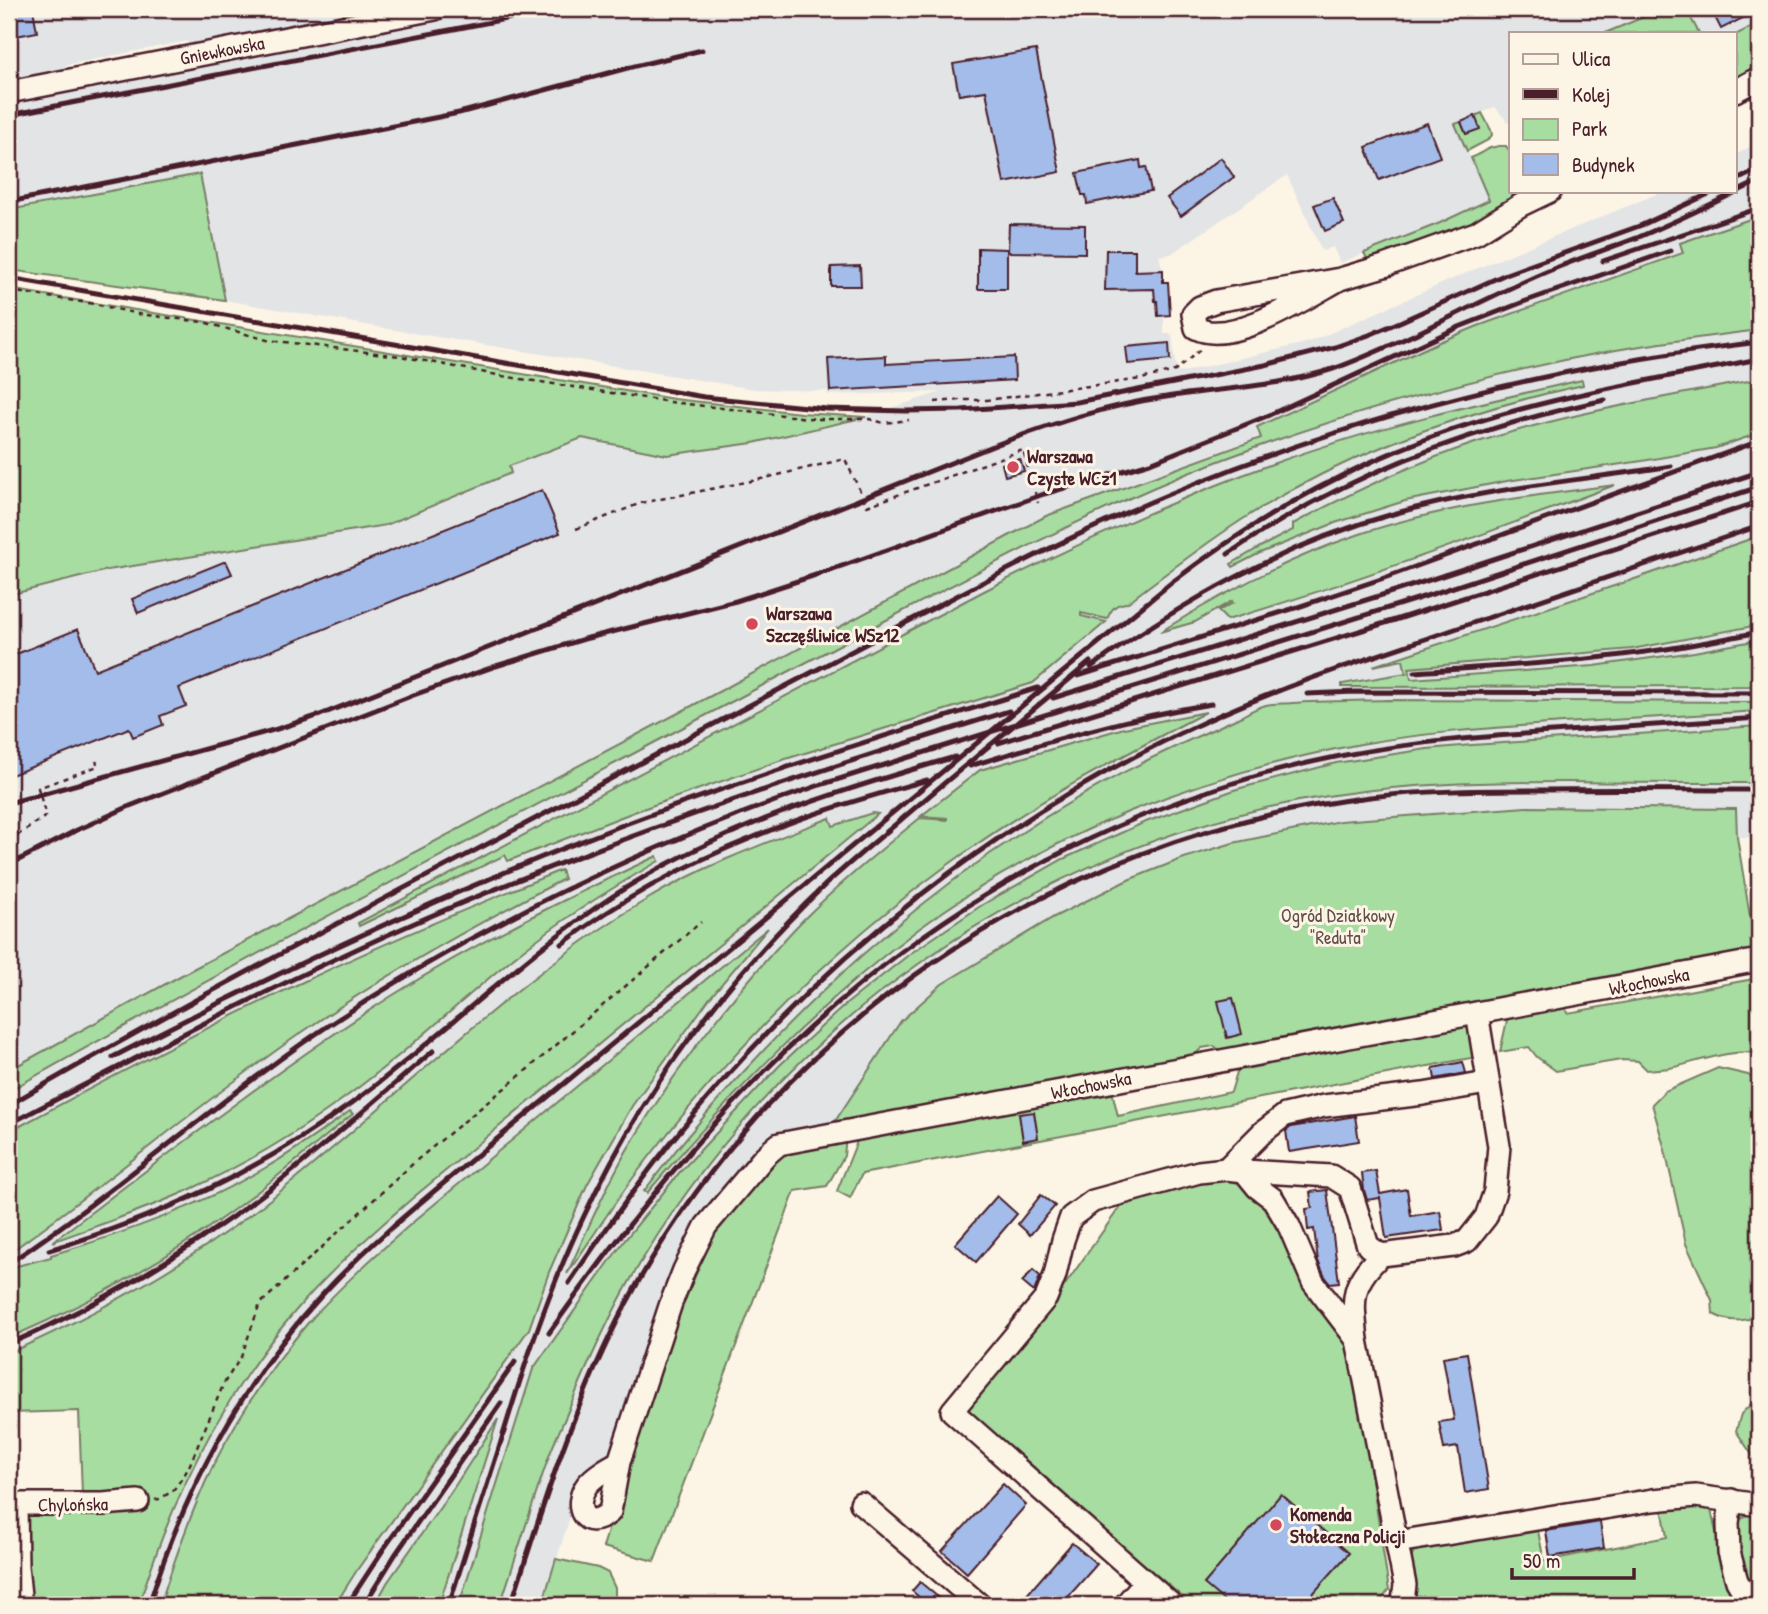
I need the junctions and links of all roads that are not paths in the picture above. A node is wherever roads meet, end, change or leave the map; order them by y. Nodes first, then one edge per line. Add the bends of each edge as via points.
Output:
1 (435, 9) edge
2 (1759, 78) edge
3 (1736, 90) edge
4 (9, 92) edge
5 (1548, 192) edge
6 (1340, 279) junction
7 (1759, 960) edge
8 (1477, 1013) junction
9 (1487, 1083) junction
10 (1235, 1170) junction
11 (1381, 1255) junction
12 (1357, 1340) junction
13 (619, 1462) dead end
14 (1731, 1500) junction
15 (13, 1502) edge
16 (138, 1502) road end
17 (861, 1503) dead end
18 (1759, 1505) edge
19 (1397, 1542) junction
20 (1145, 1583) junction
21 (1759, 1599) edge
22 (968, 1602) edge
23 (21, 1605) edge
24 (1125, 1605) edge
25 (1172, 1605) edge
26 (1400, 1605) edge

1 - 4 street, Gniewkowska
2 - 3 street
5 - 6 street via 1476,233
6 - 6 street via 1258,323 1223,331 1196,328 1193,314 1216,301
7 - 8 street, Włochowska
8 - 9 street
8 - 13 street, Włochowska via 779,1144 706,1226 695,1247 671,1303
9 - 10 street via 1284,1115 1263,1132
9 - 11 street via 1499,1146 1495,1191 1486,1217 1467,1241 1454,1246
10 - 11 street via 1331,1176 1350,1188 1368,1246
10 - 12 street via 1273,1199 1313,1282
10 - 20 street via 1199,1171 1093,1201 1071,1217 1046,1298 952,1411
11 - 12 street via 1360,1279 1353,1301
12 - 19 street
14 - 18 street
14 - 19 street via 1696,1496 1653,1500
14 - 21 street via 1731,1561 1743,1591
15 - 16 street, Chylońska
15 - 23 street
17 - 22 street
19 - 26 street via 1405,1585
20 - 24 street
20 - 25 street

